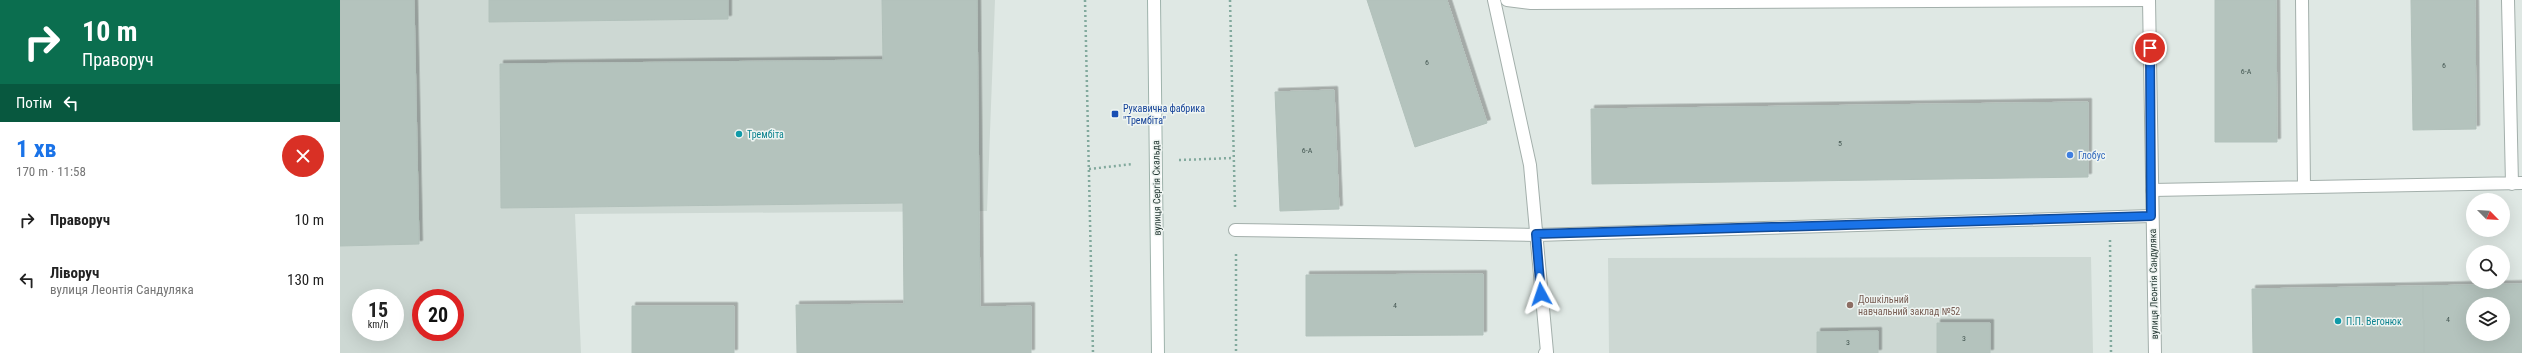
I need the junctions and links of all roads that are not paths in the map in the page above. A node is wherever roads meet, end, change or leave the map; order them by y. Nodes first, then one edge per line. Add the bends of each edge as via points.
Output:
1 (1154, 0) edge
2 (1494, 0) edge
3 (1506, 0) edge
4 (2149, 0) edge
5 (2302, 0) edge
6 (2508, 0) edge
7 (2517, 184) edge
8 (2304, 187) junction
9 (2152, 190) junction
10 (2151, 216) junction
11 (1236, 230) road end
12 (1536, 234) junction
13 (1158, 353) edge
14 (1545, 353) edge
15 (2155, 353) edge

1 - 13 street, вулиця Сергія Скальда
2 - 12 street via 1530,165
3 - 4 street via 1531,3
4 - 9 street, вулиця Леонтія Сандуляка
5 - 8 street
6 - 7 street
7 - 8 street
8 - 9 street
9 - 10 street, вулиця Леонтія Сандуляка
10 - 12 street
10 - 15 street, вулиця Леонтія Сандуляка
11 - 12 street
12 - 14 street via 1547,352

